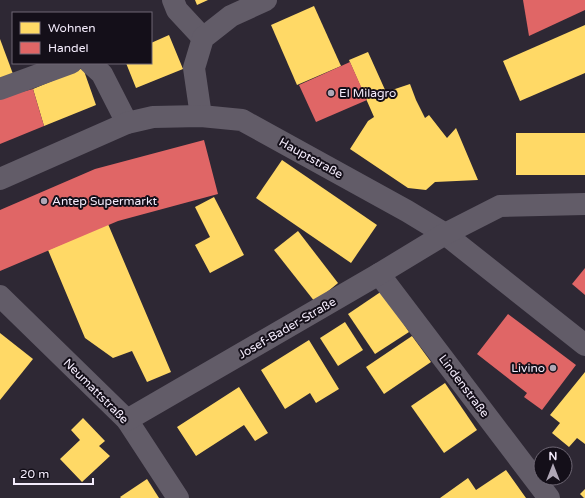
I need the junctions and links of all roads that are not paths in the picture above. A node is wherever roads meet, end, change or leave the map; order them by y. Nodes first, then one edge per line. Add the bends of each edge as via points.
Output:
1 (173, 0) edge
2 (266, 0) edge
3 (203, 38) junction
4 (68, 64) edge
5 (91, 64) edge
6 (0, 89) edge
7 (201, 116) junction
8 (127, 123) junction
9 (0, 179) edge
10 (585, 204) edge
11 (445, 234) junction
12 (379, 274) junction
13 (0, 296) edge
14 (585, 345) edge
15 (127, 420) junction
16 (178, 498) edge
17 (549, 498) edge

1 - 3 street via 177,10
2 - 3 street via 231,16
3 - 7 street via 194,68
4 - 6 street
5 - 8 street via 102,74
7 - 8 street, Hauptstraße via 153,117
7 - 11 street, Hauptstraße via 242,120
8 - 9 street, Hauptstraße
10 - 11 street, Josef-Bader-Straße via 500,206
11 - 12 street, Josef-Bader-Straße
11 - 14 street, Hauptstraße
12 - 15 street, Josef-Bader-Straße
12 - 17 street, Lindenstraße
13 - 15 street, Neumattstraße
15 - 16 street, Neumattstraße

